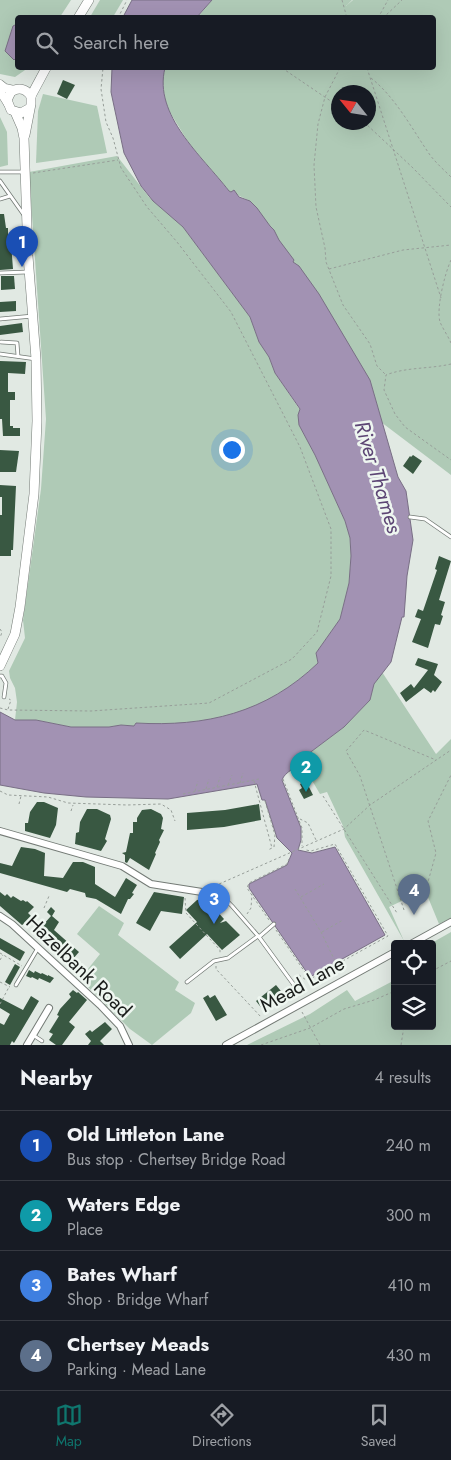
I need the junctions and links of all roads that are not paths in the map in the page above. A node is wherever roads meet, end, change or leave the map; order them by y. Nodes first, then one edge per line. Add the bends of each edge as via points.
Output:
1 (89, 0) edge
2 (80, 15) edge
3 (44, 70) edge
4 (0, 84) edge
5 (0, 90) edge
6 (23, 92) junction
7 (8, 104) junction
8 (30, 108) junction
9 (14, 112) junction
10 (24, 138) junction
11 (0, 172) edge
12 (24, 172) junction
13 (0, 181) edge
14 (10, 196) junction
15 (0, 199) edge
16 (26, 217) junction
17 (30, 272) junction
18 (0, 273) edge
19 (33, 316) junction
20 (0, 319) edge
21 (1, 342) edge
22 (0, 354) edge
23 (18, 356) junction
24 (36, 359) junction
25 (410, 517) dead end
26 (451, 537) edge
27 (1, 663) edge
28 (0, 676) edge
29 (4, 697) road end
30 (0, 831) edge
31 (202, 892) joint
32 (0, 916) edge
33 (451, 922) edge
34 (274, 925) road end
35 (258, 936) junction
36 (418, 940) edge
37 (38, 948) junction
38 (391, 954) edge
39 (187, 982) dead end
40 (16, 985) road end
41 (294, 985) dead end
42 (49, 1008) dead end
43 (33, 1035) junction
44 (42, 1041) dead end
45 (27, 1045) edge
46 (129, 1045) edge
47 (226, 1045) edge

1 - 2 main road
3 - 6 main road
4 - 6 street
5 - 7 street
6 - 7 main road via 8,96
6 - 8 main road via 32,100
7 - 9 main road
8 - 9 main road via 21,113
8 - 10 main road
9 - 10 main road
10 - 12 main road
11 - 12 lane
12 - 16 main road
13 - 14 lane
14 - 15 lane
14 - 16 lane
16 - 17 main road
17 - 18 lane
17 - 19 main road
19 - 20 lane
19 - 24 main road
21 - 23 lane via 18,343
22 - 23 lane
23 - 24 lane
24 - 27 main road via 38,421 34,494 17,626
25 - 26 lane via 425,519
28 - 29 lane via 6,683
30 - 31 street via 122,866 151,884
31 - 35 lane via 226,900
32 - 37 street, Hazelbank Road
33 - 36 street
34 - 35 lane
35 - 39 lane via 228,958 214,961
35 - 41 lane
37 - 40 lane
37 - 46 street, Hazelbank Road via 120,1026
38 - 47 street, Mead Lane
42 - 43 street
43 - 44 lane
43 - 45 street

